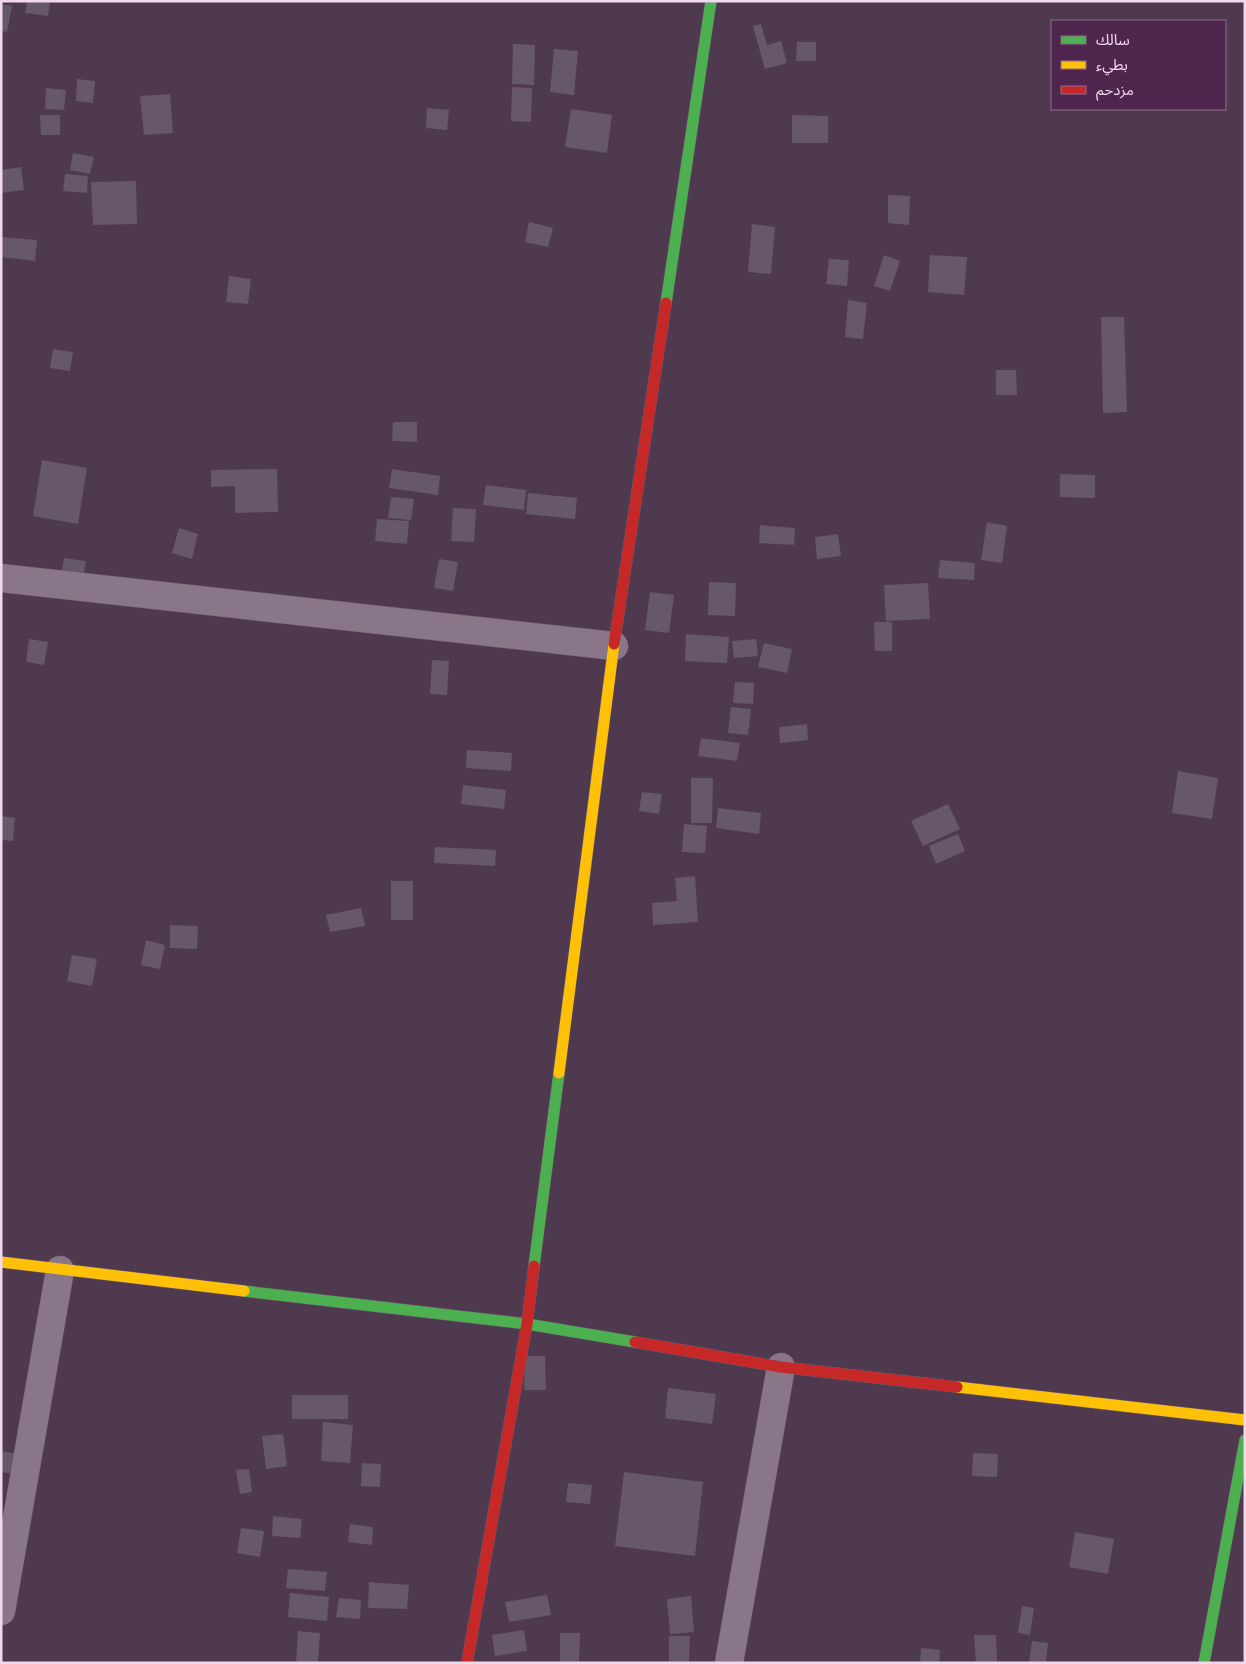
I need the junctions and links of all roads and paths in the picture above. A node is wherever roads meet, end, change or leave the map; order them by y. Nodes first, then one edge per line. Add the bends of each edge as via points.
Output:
1 (711, 1) edge
2 (1, 578) edge
3 (614, 646) junction
4 (1, 1262) edge
5 (60, 1270) junction
6 (526, 1324) junction
7 (781, 1366) junction
8 (1245, 1420) edge
9 (1245, 1440) edge
10 (1, 1611) edge
11 (467, 1663) edge
12 (729, 1663) edge
13 (1204, 1663) edge

1 - 3 street
2 - 3 street
3 - 6 street
4 - 5 street
5 - 6 street
5 - 10 street
6 - 7 street
6 - 11 street
7 - 8 street
7 - 12 street
9 - 13 street

